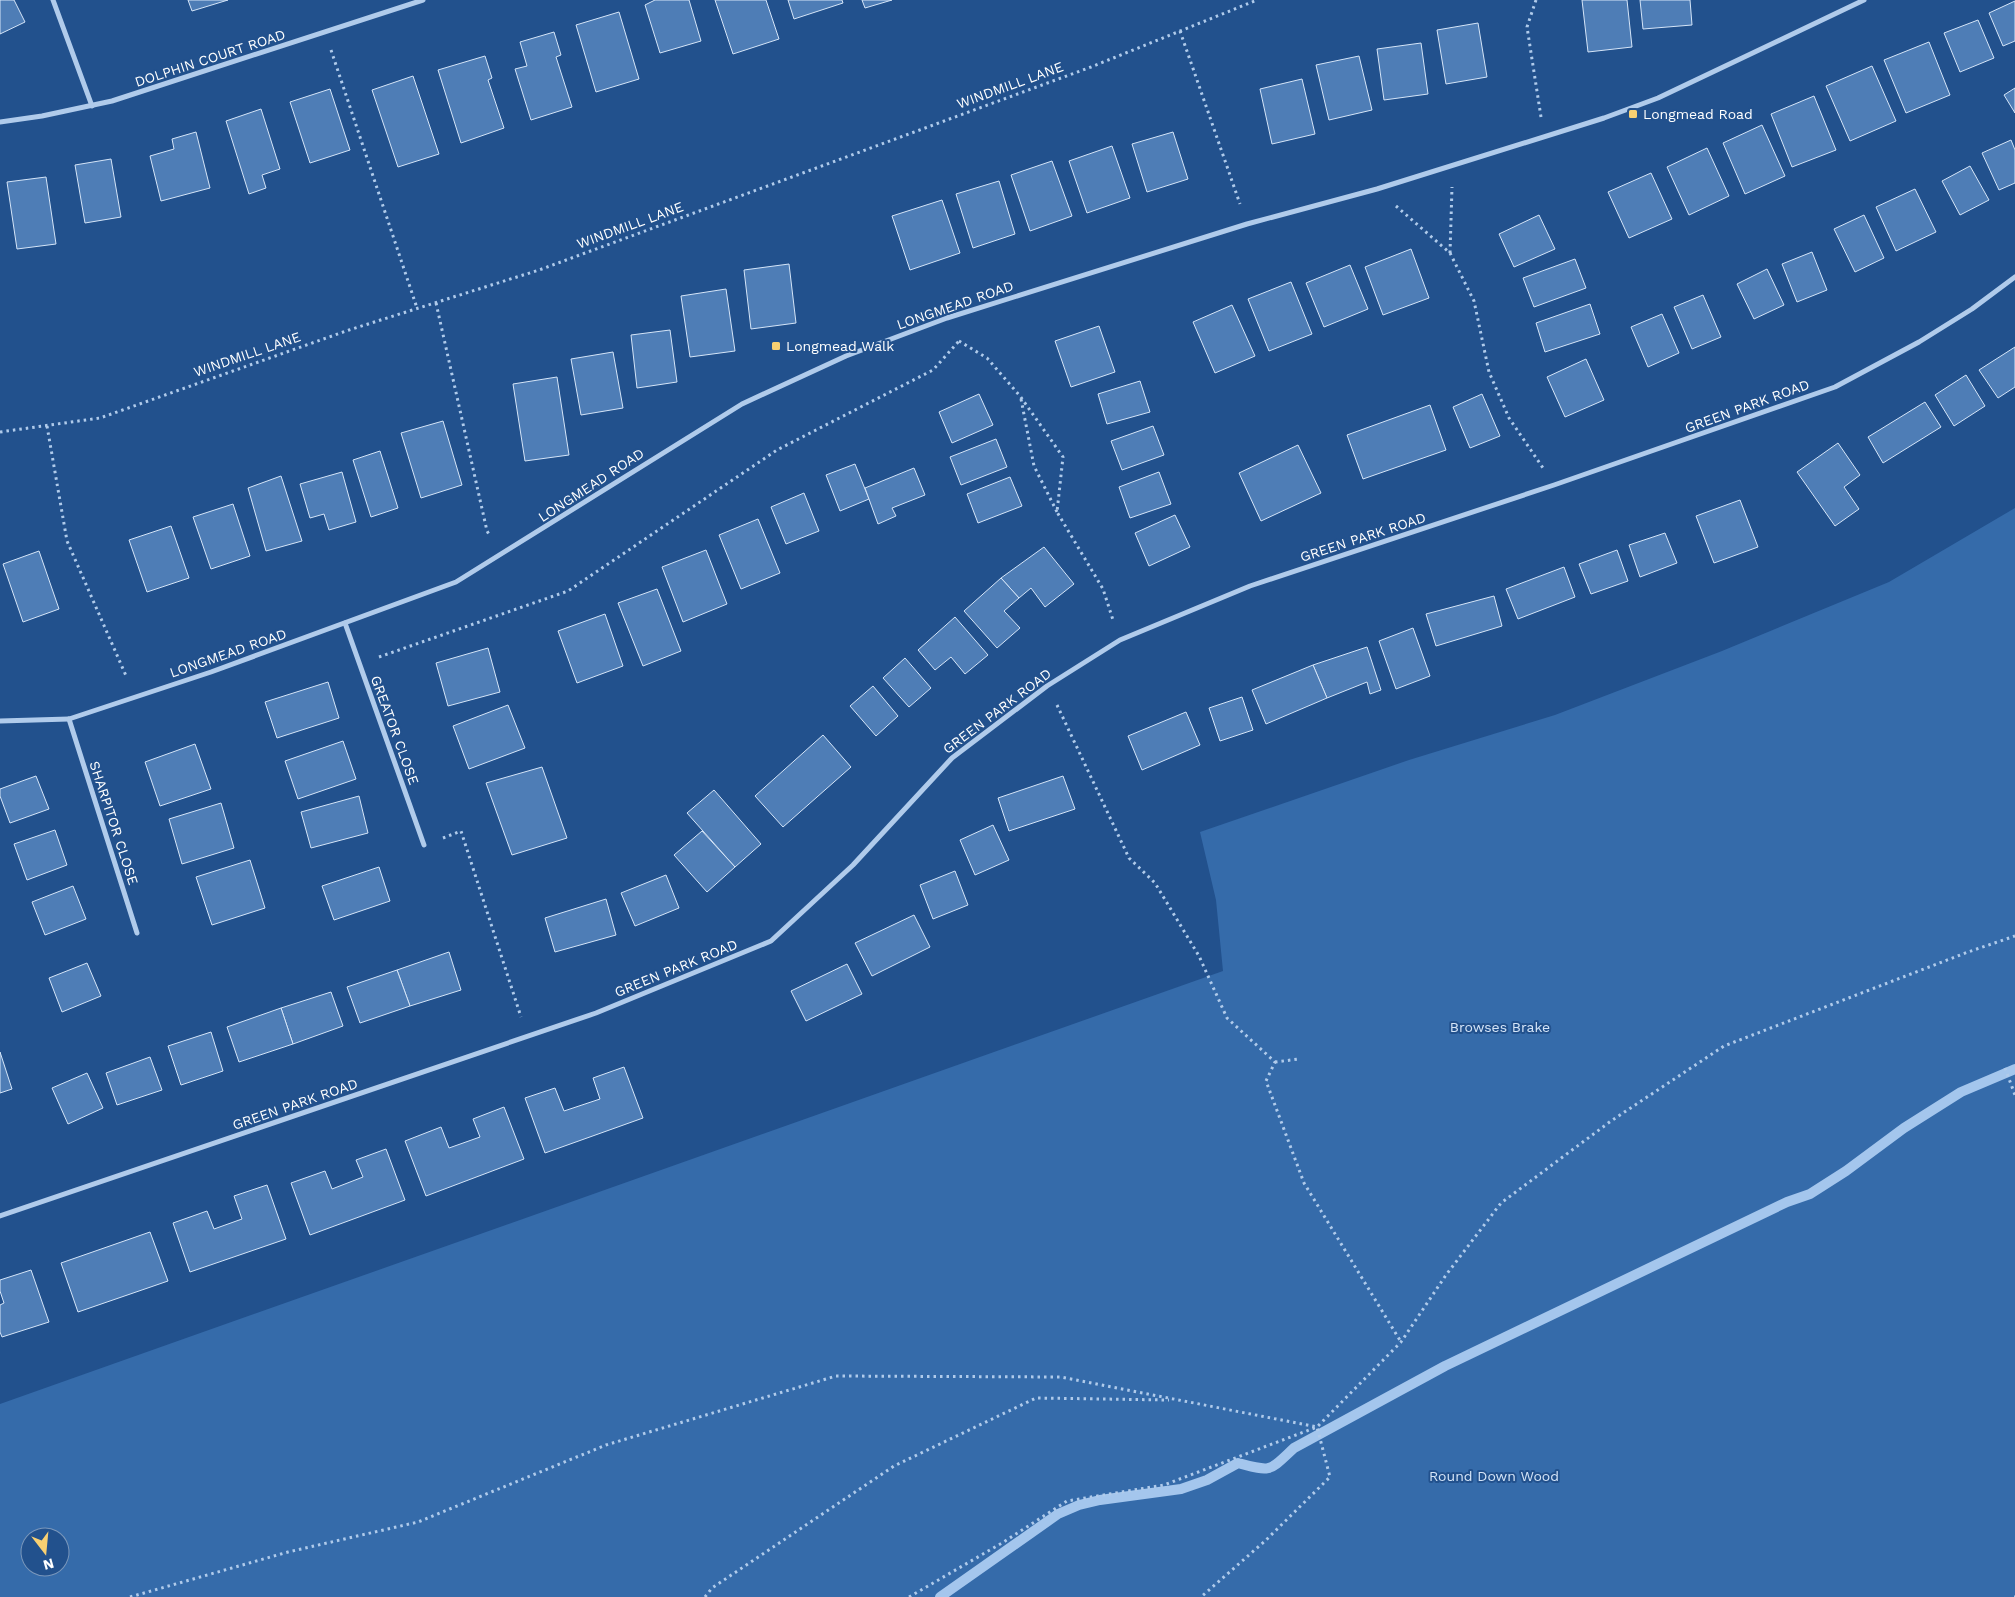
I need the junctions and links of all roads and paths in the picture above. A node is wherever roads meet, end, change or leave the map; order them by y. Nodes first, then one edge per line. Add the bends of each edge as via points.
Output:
1 (53, 0) edge
2 (422, 0) edge
3 (1257, 0) edge
4 (1536, 0) edge
5 (1864, 0) edge
6 (1180, 31) junction
7 (325, 32) junction
8 (92, 106) junction
9 (0, 122) edge
10 (1544, 136) junction
11 (1453, 166) junction
12 (1377, 189) junction
13 (1247, 224) junction
14 (1450, 253) junction
15 (2015, 277) edge
16 (436, 304) junction
17 (417, 308) junction
18 (946, 318) junction
19 (959, 342) junction
20 (1020, 396) junction
21 (47, 426) junction
22 (0, 432) edge
23 (1554, 485) junction
24 (1057, 512) junction
25 (501, 555) junction
26 (345, 623) junction
27 (1120, 640) junction
28 (359, 664) junction
29 (1047, 686) junction
30 (136, 697) junction
31 (69, 720) junction
32 (0, 721) edge
33 (424, 845) joint
34 (137, 933) dead end
35 (2015, 936) edge
36 (527, 1037) junction
37 (1299, 1059) dead end
38 (1275, 1062) junction
39 (2005, 1068) dead end
40 (2015, 1095) edge
41 (0, 1216) edge
42 (1401, 1342) junction
43 (1178, 1400) junction
44 (1317, 1426) junction
45 (130, 1597) edge
46 (705, 1597) edge
47 (908, 1597) edge
48 (1201, 1597) edge

1 - 8 street
2 - 7 street, DOLPHIN COURT ROAD
3 - 6 path, WINDMILL LANE
4 - 10 path via 1527,27
5 - 10 street, LONGMEAD ROAD via 1658,98
6 - 13 path
6 - 16 path, WINDMILL LANE via 825,166
7 - 8 street, DOLPHIN COURT ROAD
7 - 17 path
8 - 9 street, DOLPHIN COURT ROAD
10 - 11 street, LONGMEAD ROAD
11 - 12 street, LONGMEAD ROAD
11 - 14 path
12 - 13 street, LONGMEAD ROAD
12 - 14 path
13 - 18 street, LONGMEAD ROAD
14 - 23 path via 1474,301 1489,372 1509,418
15 - 23 street, GREEN PARK ROAD via 1919,342 1835,387
16 - 17 path, WINDMILL LANE
16 - 25 path via 487,531
17 - 21 path, WINDMILL LANE via 100,418
18 - 19 path
18 - 25 street, LONGMEAD ROAD via 846,356 742,404
19 - 20 path via 987,358
19 - 28 path via 933,370 778,450 568,591
20 - 24 path via 1034,466
20 - 24 path via 1063,457
21 - 22 path, WINDMILL LANE
21 - 30 path via 68,541
23 - 27 street, GREEN PARK ROAD via 1250,586
24 - 27 path via 1103,589
25 - 26 street, LONGMEAD ROAD via 456,582
26 - 28 street, GREATOR CLOSE
26 - 30 street, LONGMEAD ROAD
27 - 29 street, GREEN PARK ROAD
28 - 33 street, GREATOR CLOSE
29 - 36 street, GREEN PARK ROAD via 952,758 853,865 771,941 596,1013
29 - 38 path via 1129,858 1155,883 1199,956 1228,1018
30 - 31 street, LONGMEAD ROAD
31 - 32 street, LONGMEAD ROAD
31 - 34 street, SHARPITOR CLOSE
33 - 36 path via 460,831
35 - 42 path via 1724,1046 1611,1121 1501,1202
36 - 41 street, GREEN PARK ROAD
37 - 38 path
38 - 42 path via 1266,1081 1304,1182
39 - 40 path
42 - 44 path
43 - 44 path
43 - 45 path via 1061,1377 836,1376 606,1445 418,1522 288,1552
43 - 46 path via 1036,1398 894,1466 712,1588
44 - 47 path via 1164,1485 1067,1501
44 - 48 path via 1330,1477 1265,1541

